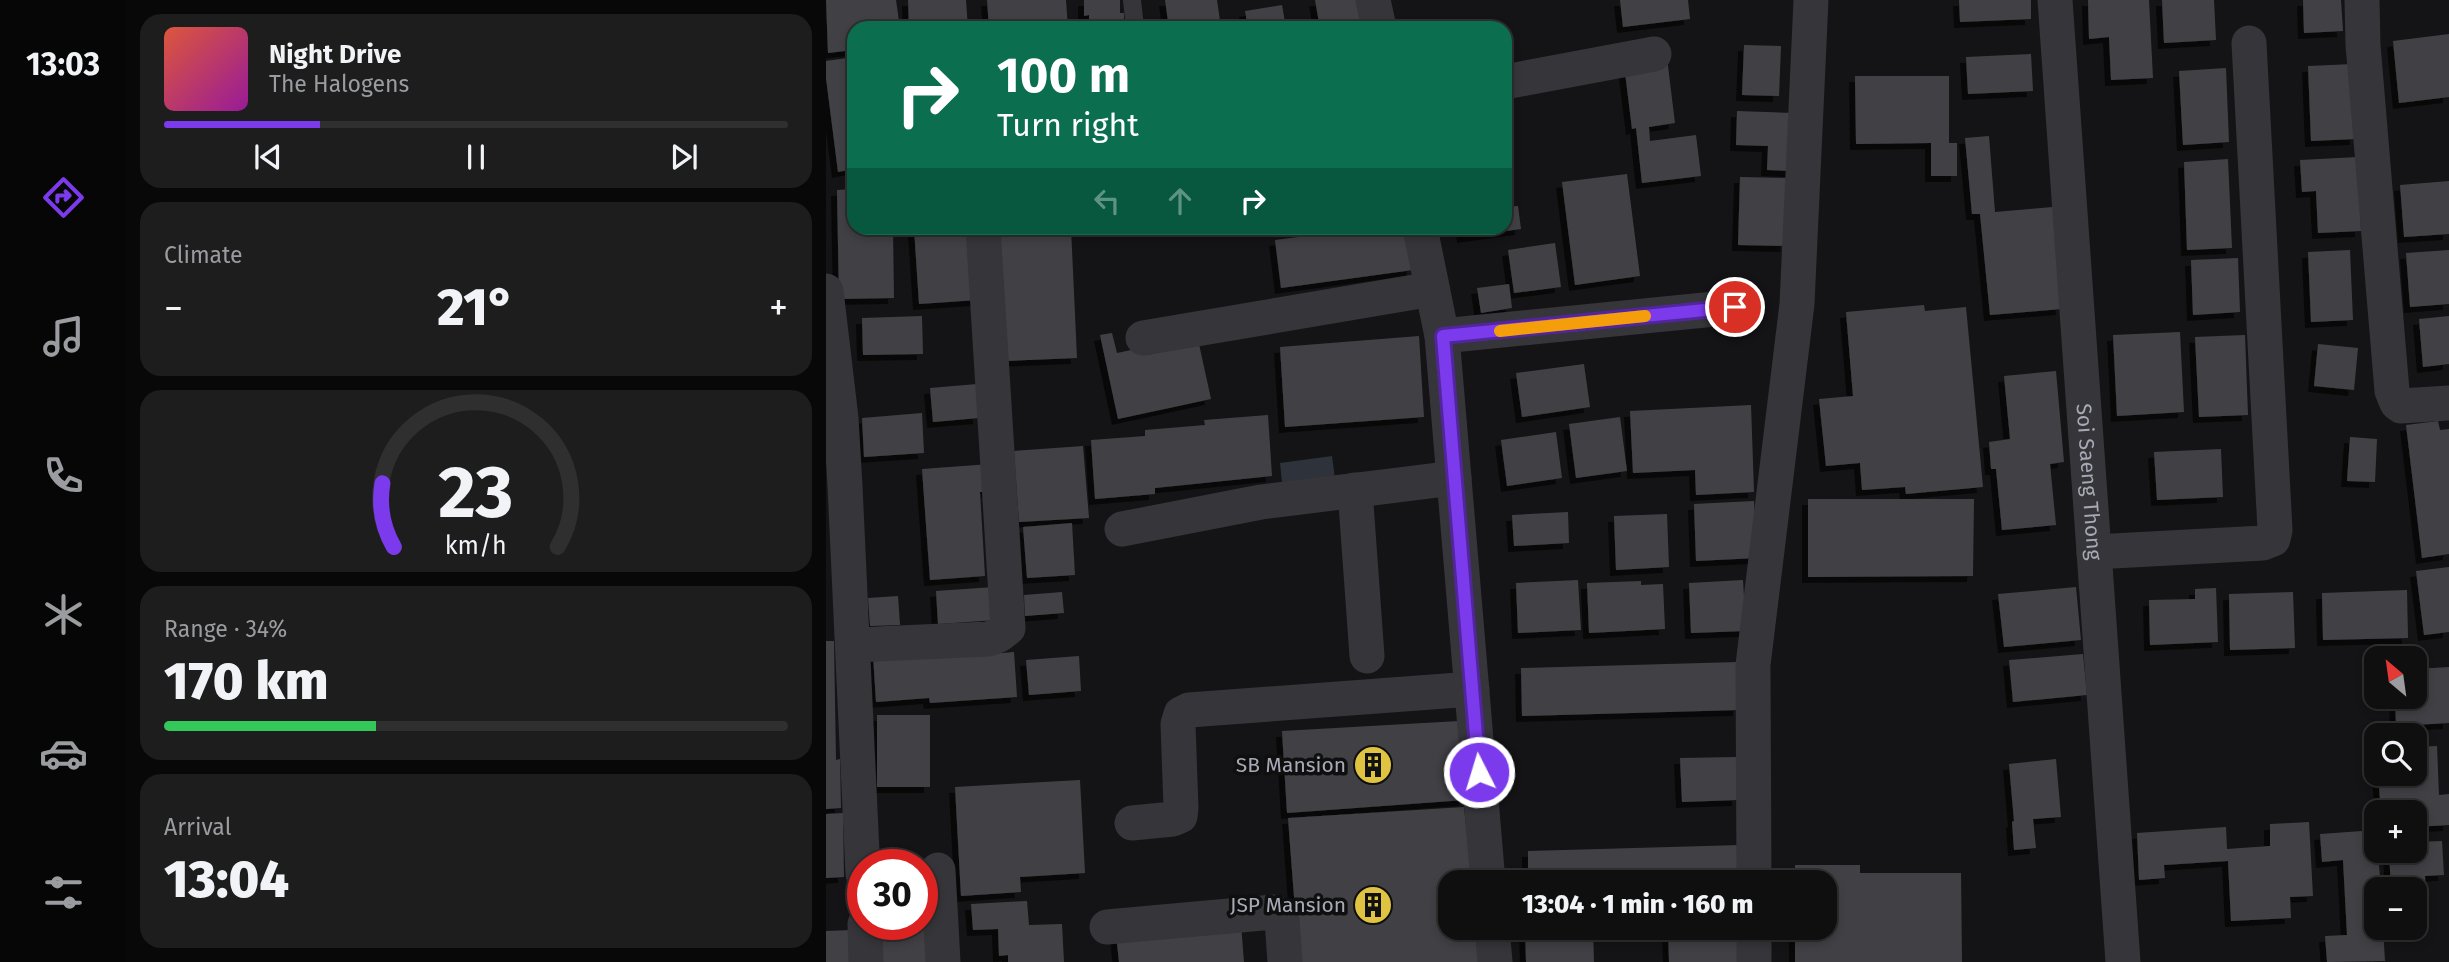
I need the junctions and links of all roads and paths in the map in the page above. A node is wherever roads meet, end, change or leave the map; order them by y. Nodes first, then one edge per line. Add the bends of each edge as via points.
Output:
1 (1132, 0) edge
2 (1373, 0) edge
3 (1811, 0) edge
4 (2055, 0) edge
5 (2362, 0) edge
6 (1134, 21) edge
7 (1378, 21) edge
8 (2249, 43) dead end
9 (1654, 54) dead end
10 (1512, 81) edge
11 (983, 235) edge
12 (1421, 235) edge
13 (1433, 289) junction
14 (826, 291) edge
15 (1735, 307) dead end
16 (1443, 336) junction
17 (1143, 338) dead end
18 (2449, 403) edge
19 (1454, 478) junction
20 (1356, 491) junction
21 (1122, 529) dead end
22 (2094, 552) junction
23 (854, 645) junction
24 (1367, 656) dead end
25 (1472, 690) junction
26 (1132, 823) dead end
27 (862, 849) edge
28 (938, 870) dead end
29 (1487, 870) edge
30 (1754, 870) edge
31 (1107, 927) dead end
32 (865, 940) edge
33 (1493, 940) edge
34 (1754, 940) edge
35 (866, 962) edge
36 (943, 962) edge
37 (1285, 962) edge
38 (1495, 962) edge
39 (1754, 962) edge
40 (2123, 962) edge

1 - 6 lane
2 - 7 street
3 - 30 street via 1797,304 1753,665
4 - 22 street, Soi Saeng Thong
5 - 18 street via 2394,398 2407,407
8 - 22 street via 2273,539
9 - 10 street
11 - 23 street via 1008,628 988,639
12 - 13 street
13 - 16 street
13 - 17 street
14 - 23 street via 841,418
15 - 16 street
16 - 19 street
19 - 20 street
19 - 25 street
20 - 21 street via 1261,502
20 - 24 street
22 - 40 street, Soi Saeng Thong
23 - 27 street
25 - 26 street via 1189,710 1181,714 1178,724 1180,816
25 - 29 street
28 - 36 street
31 - 37 street via 1274,912 1282,920
32 - 35 street
33 - 38 street
34 - 39 street

